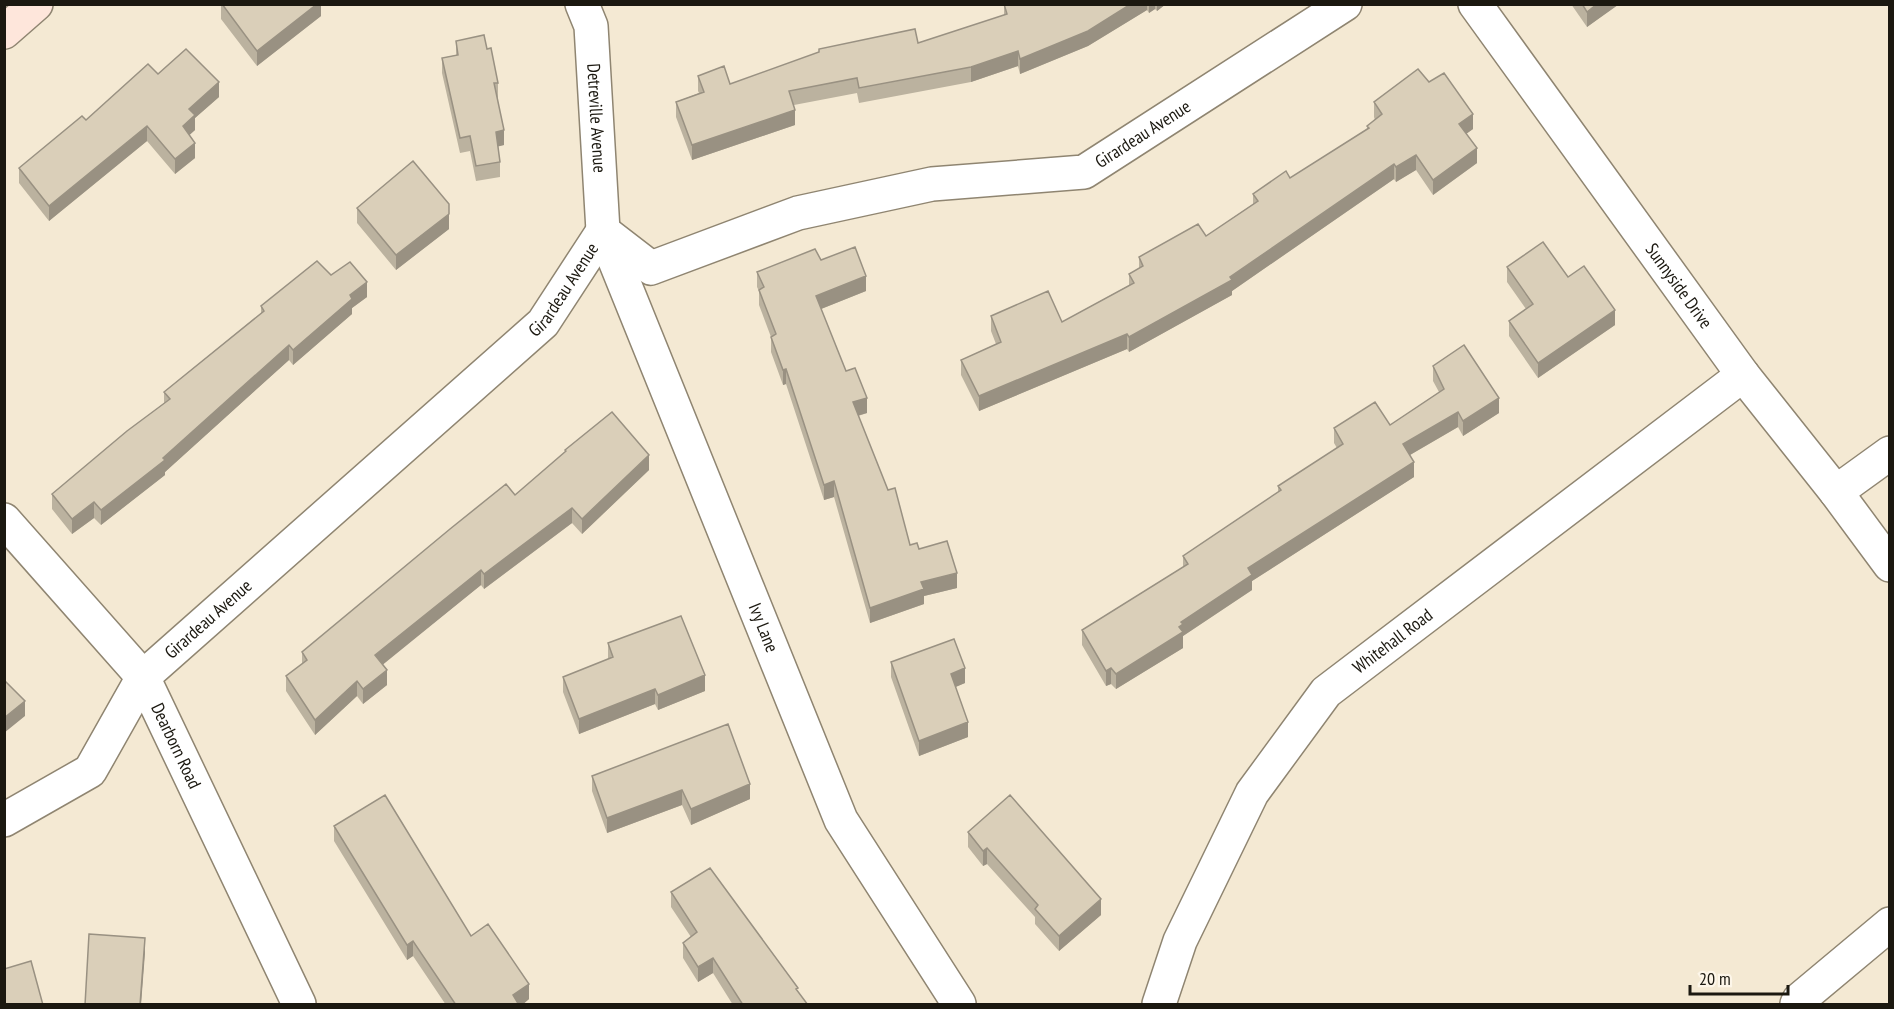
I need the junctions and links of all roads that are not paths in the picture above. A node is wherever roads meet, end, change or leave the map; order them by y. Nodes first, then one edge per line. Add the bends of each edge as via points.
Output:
1 (36, 4) edge
2 (582, 4) edge
3 (1345, 4) edge
4 (1474, 4) edge
5 (4, 32) edge
6 (603, 231) junction
7 (1743, 375) junction
8 (1890, 453) edge
9 (1836, 492) junction
10 (4, 520) edge
11 (1890, 565) edge
12 (143, 677) junction
13 (4, 820) edge
14 (1890, 924) edge
15 (299, 1005) edge
16 (959, 1005) edge
17 (1159, 1005) edge
18 (1797, 1005) edge

1 - 5 main road
2 - 6 street, Detreville Avenue via 591,26
3 - 6 street, Girardeau Avenue via 1084,172 932,184 798,213 651,268
4 - 7 street, Sunnyside Drive
6 - 12 street, Girardeau Avenue via 543,322
6 - 16 street, Ivy Lane via 841,820
7 - 9 street, Sunnyside Drive
7 - 17 street, Whitehall Road via 1326,692 1252,793 1180,941
8 - 9 street
9 - 11 street, Sunnyside Drive
10 - 12 street, Dearborn Road
12 - 13 street, Girardeau Avenue via 90,771
12 - 15 street, Dearborn Road
14 - 18 street

